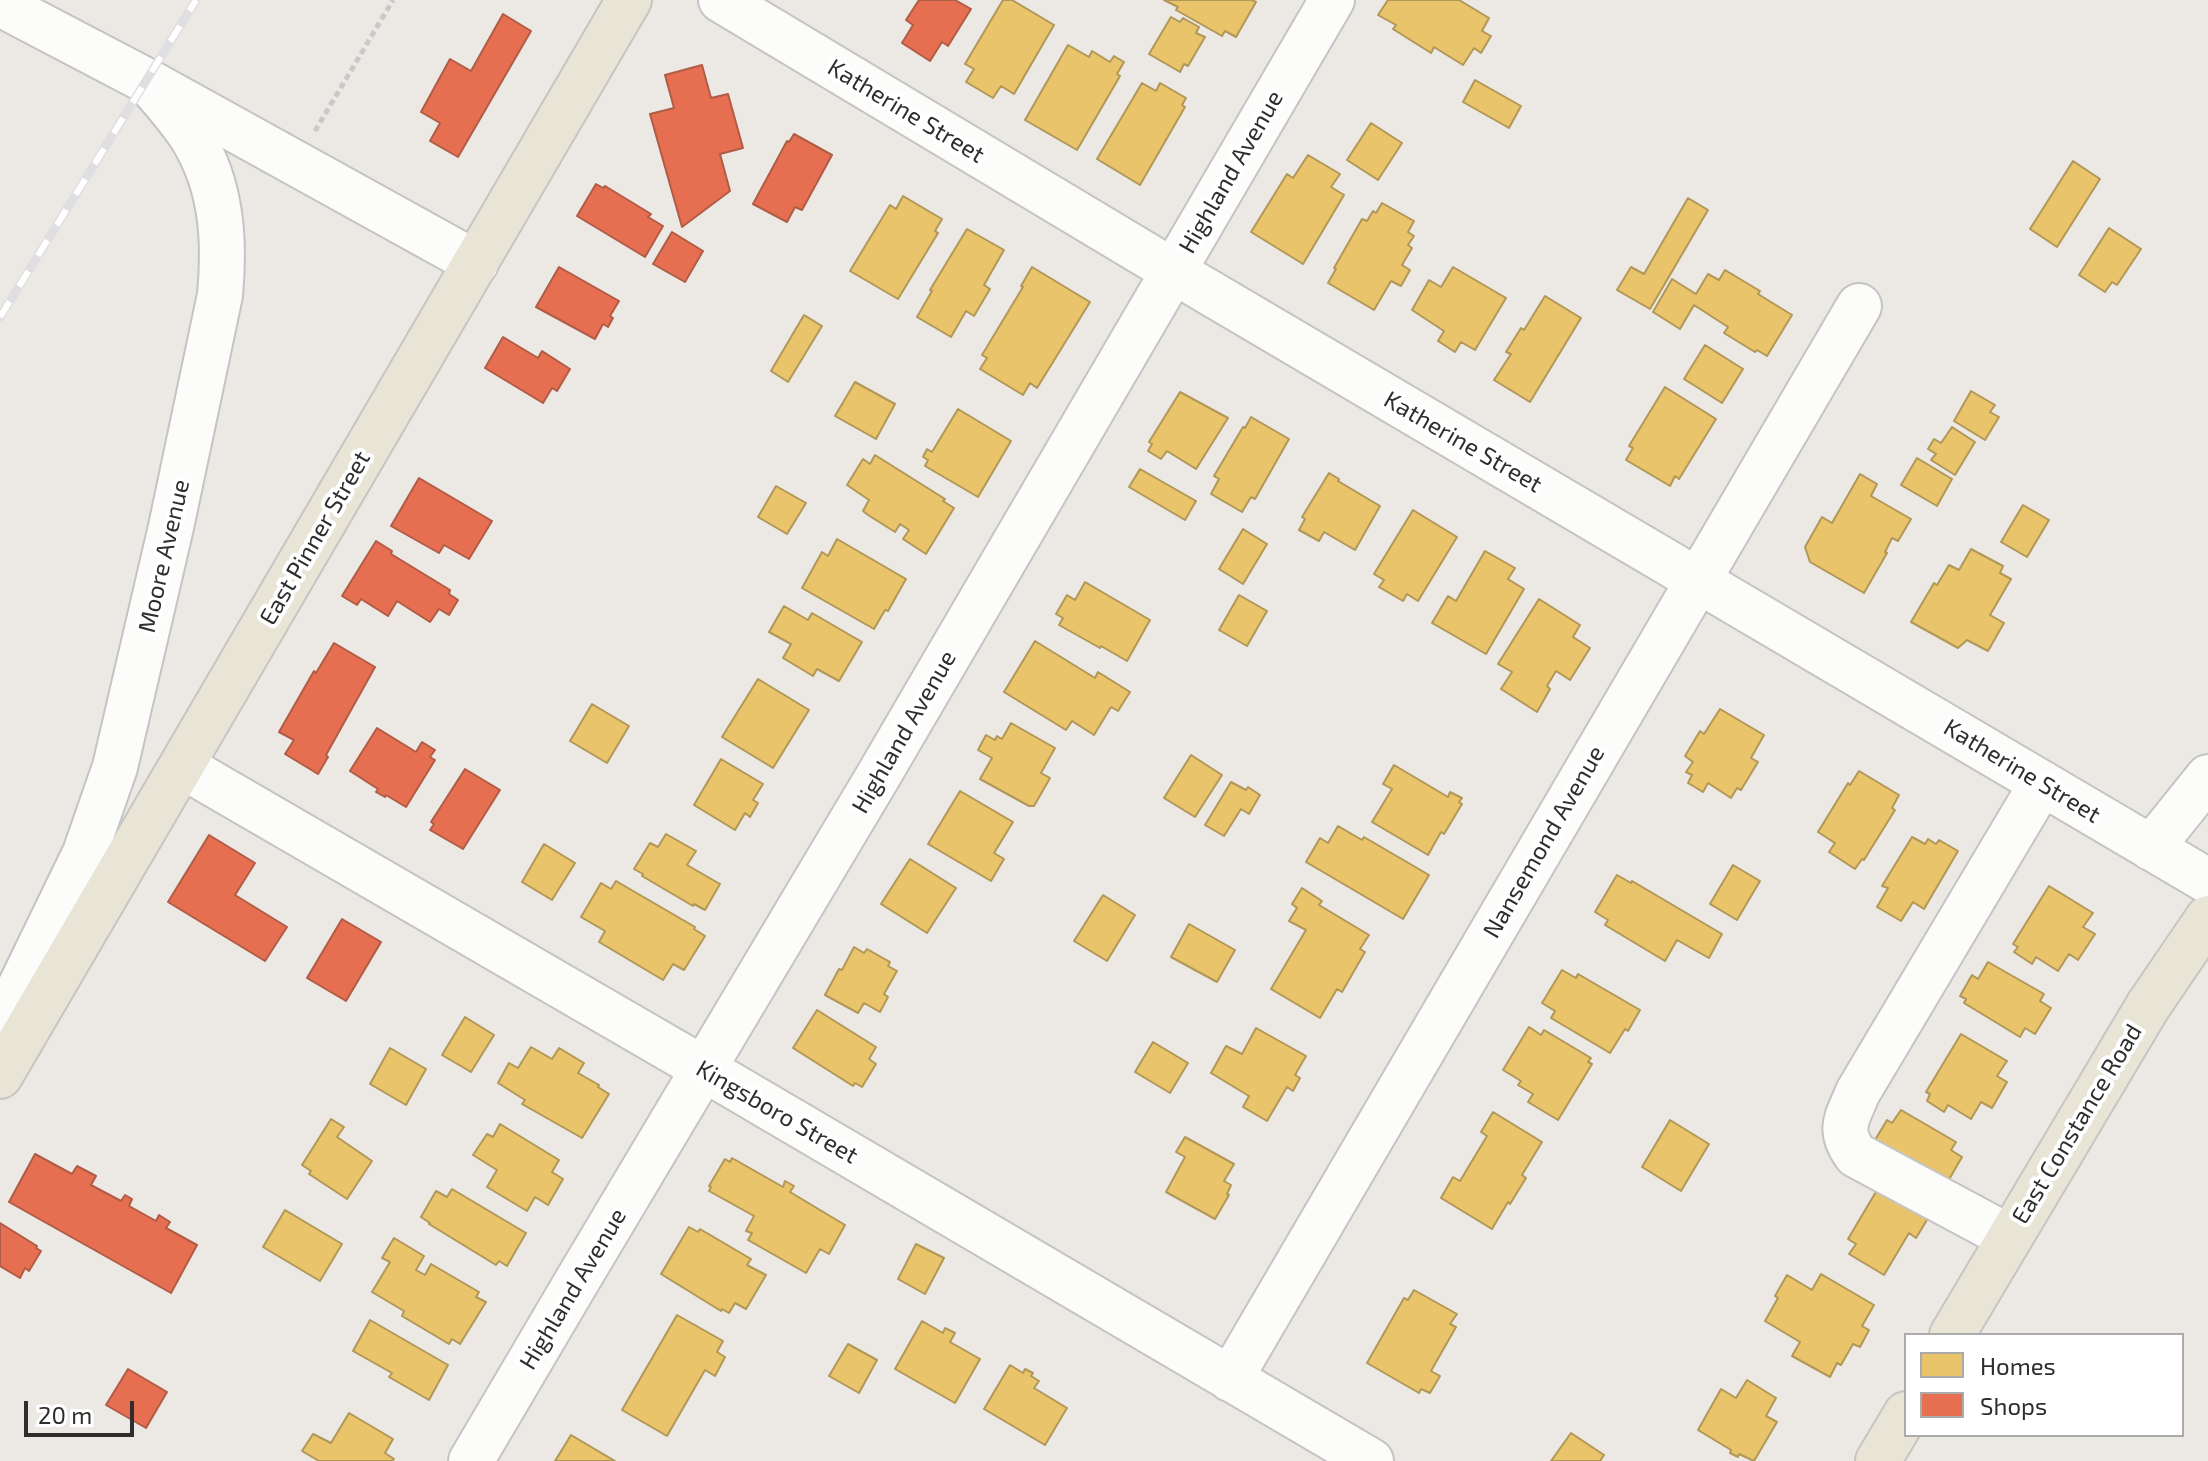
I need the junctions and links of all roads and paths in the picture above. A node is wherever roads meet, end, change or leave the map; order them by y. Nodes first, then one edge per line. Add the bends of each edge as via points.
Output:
1 (393, 0) edge
2 (629, 0) edge
3 (721, 0) edge
4 (1332, 0) edge
5 (0, 4) edge
6 (147, 81) junction
7 (296, 163) junction
8 (476, 263) junction
9 (1173, 271) junction
10 (1859, 306) dead end
11 (1697, 579) junction
12 (182, 766) junction
13 (2208, 777) edge
14 (2042, 783) junction
15 (2151, 848) junction
16 (2208, 881) edge
17 (2208, 918) edge
18 (0, 1028) edge
19 (704, 1069) junction
20 (0, 1076) edge
21 (2009, 1237) junction
22 (1953, 1333) edge
23 (1230, 1379) junction
24 (1904, 1417) edge
25 (471, 1461) edge
26 (1371, 1461) edge
27 (1878, 1461) edge

1 - 7 path
2 - 8 main road, East Pinner Street
3 - 9 street, Katherine Street
4 - 9 street, Highland Avenue
5 - 6 street, Moore Avenue
6 - 7 street, Moore Avenue
6 - 18 street, Moore Avenue via 194,140 212,180 221,215 220,295 115,767 85,853
7 - 8 street, Moore Avenue
8 - 12 main road, East Pinner Street
9 - 11 street, Katherine Street
9 - 19 street, Highland Avenue
10 - 11 street, Nansemond Avenue
11 - 14 street, Katherine Street
11 - 23 street, Nansemond Avenue
12 - 19 street, Kingsboro Street
12 - 20 main road, East Pinner Street
13 - 15 street
14 - 15 street, Katherine Street
14 - 21 street via 1858,1092 1844,1125 1846,1141 1856,1155
15 - 16 street, Katherine Street
17 - 21 main road, East Constance Road via 2148,1006
19 - 23 street, Kingsboro Street
19 - 25 street, Highland Avenue
21 - 22 main road, East Constance Road
23 - 26 street, Kingsboro Street
24 - 27 main road

